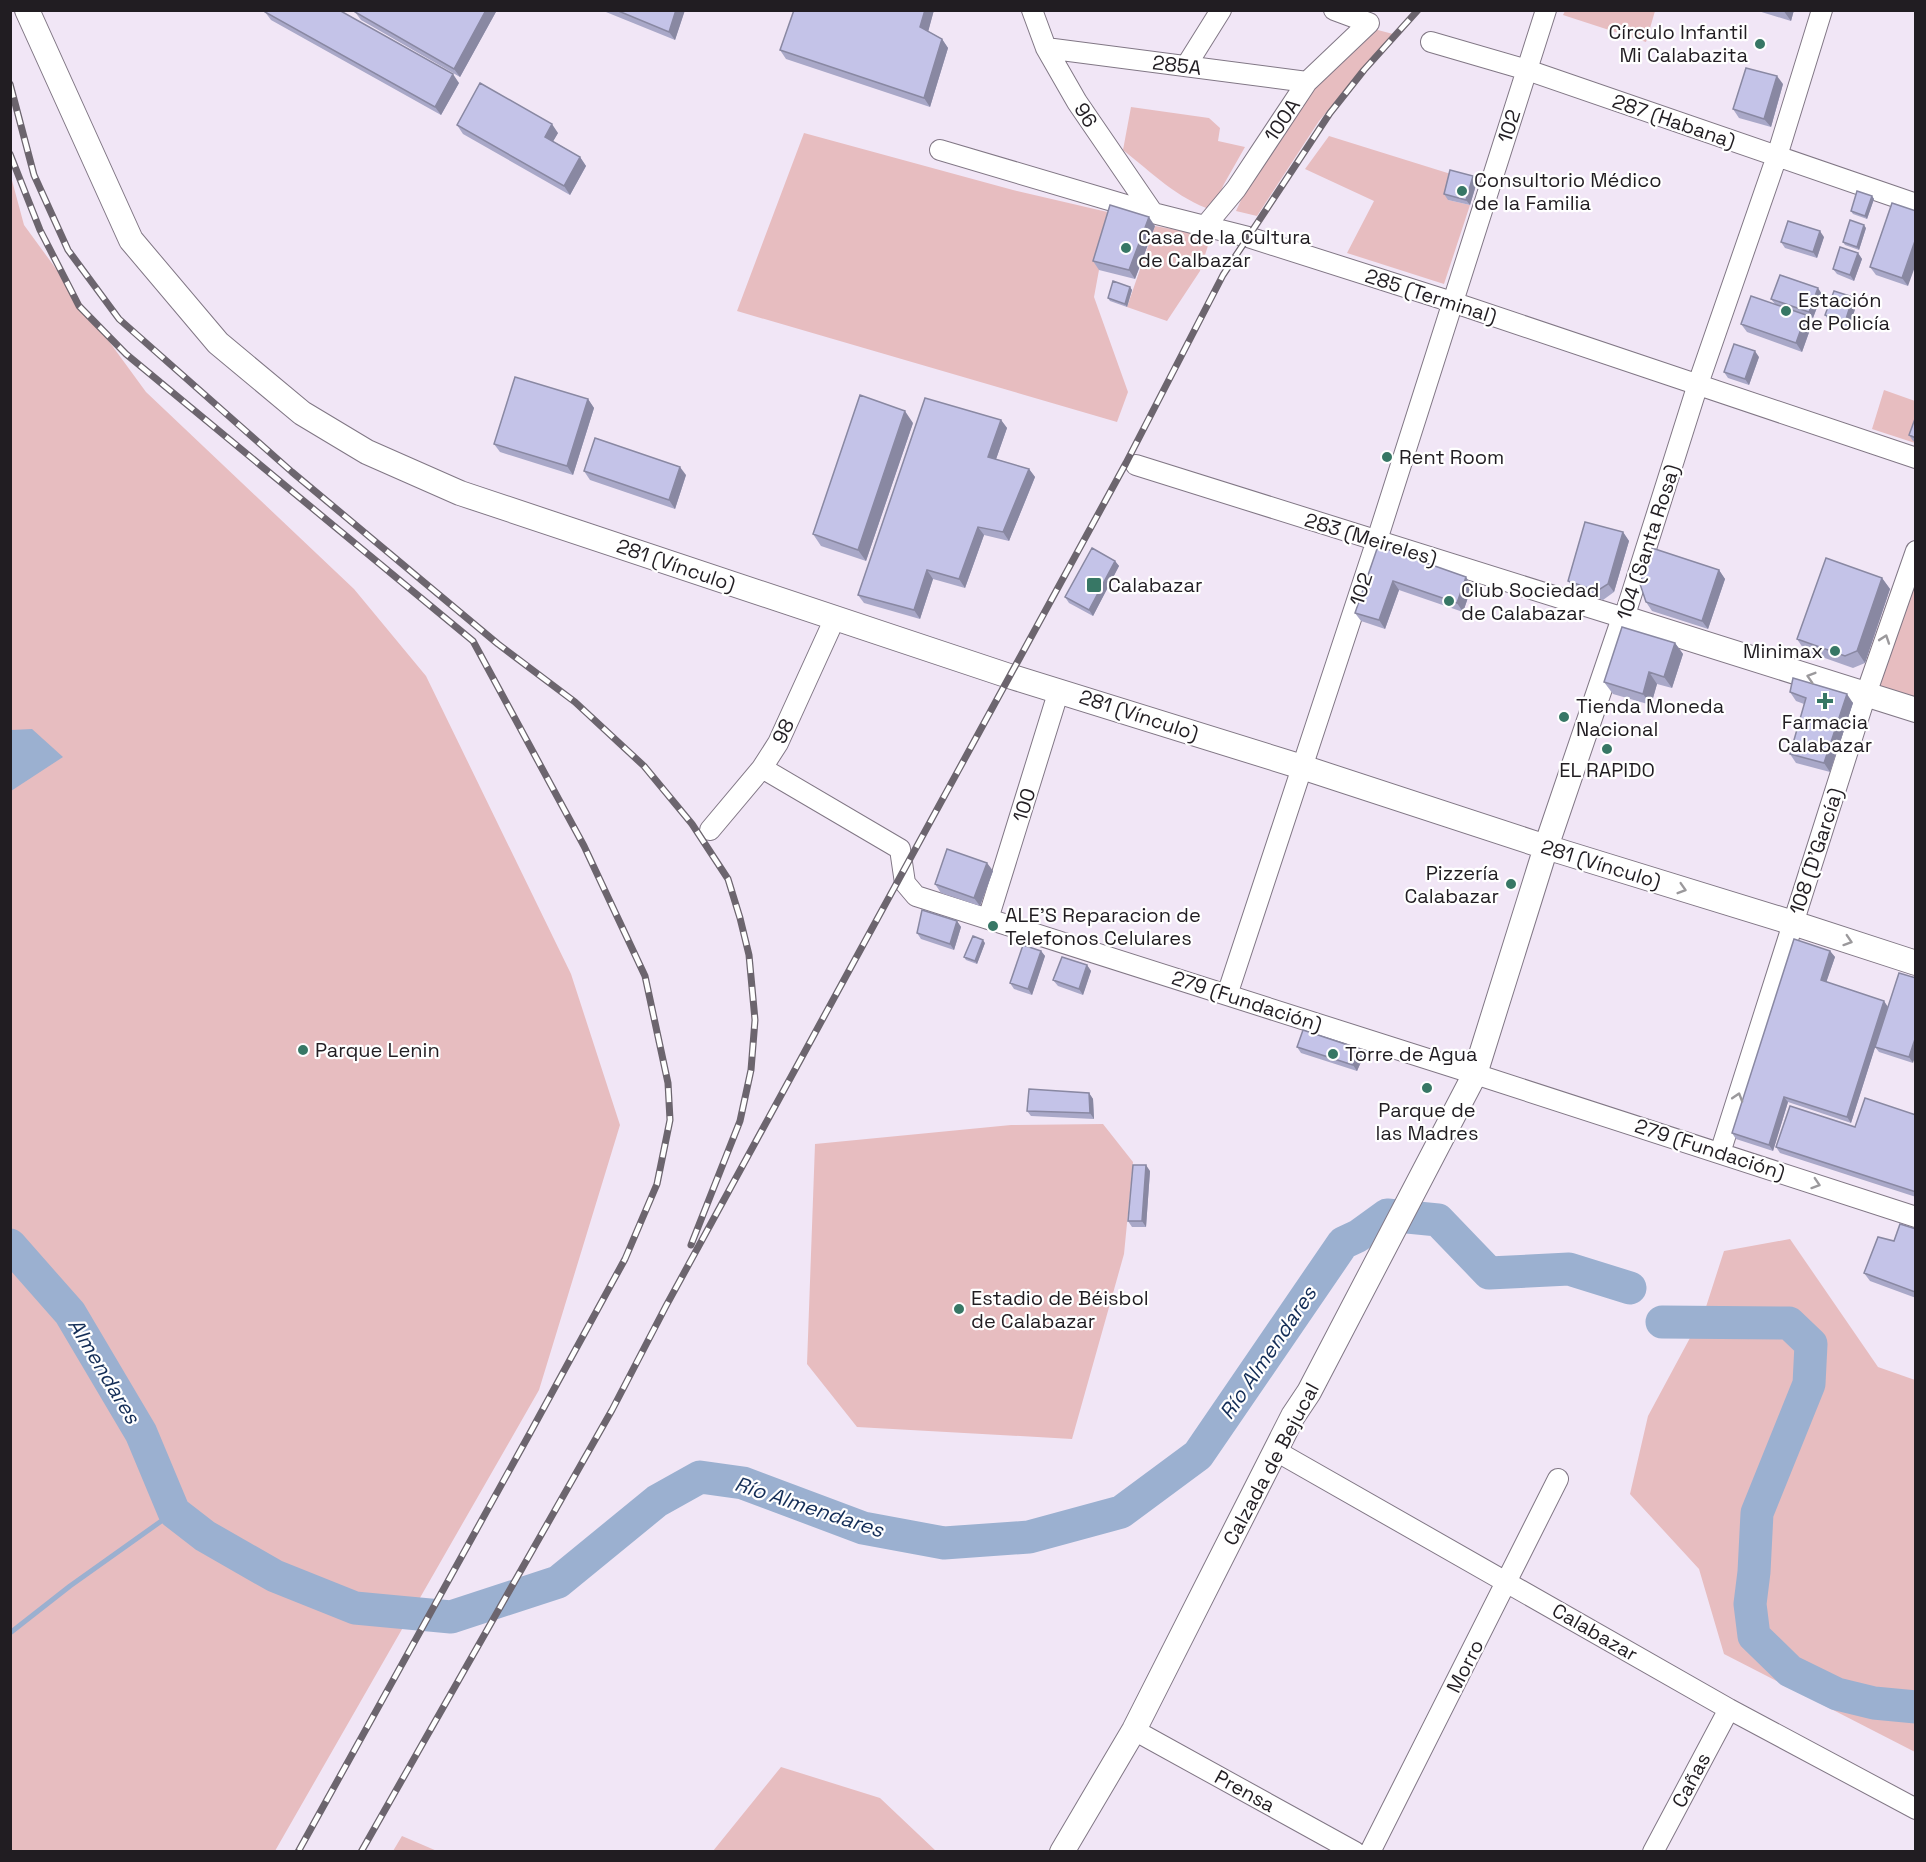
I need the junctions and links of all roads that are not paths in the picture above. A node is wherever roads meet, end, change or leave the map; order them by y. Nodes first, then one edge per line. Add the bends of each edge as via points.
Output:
1 (27, 10) edge
2 (1032, 10) edge
3 (1221, 10) edge
4 (1335, 10) edge
5 (1546, 10) edge
6 (1822, 10) edge
7 (1431, 42) dead end
8 (1047, 48) junction
9 (1186, 66) junction
10 (1527, 70) junction
11 (1307, 82) junction
12 (940, 150) dead end
13 (1777, 156) junction
14 (1916, 204) edge
15 (1153, 213) junction
16 (1206, 225) junction
17 (1452, 302) junction
18 (1698, 384) junction
19 (1916, 458) edge
20 (1136, 465) dead end
21 (1377, 540) junction
22 (1916, 551) edge
23 (835, 618) junction
24 (1624, 618) junction
25 (1059, 690) junction
26 (1866, 694) junction
27 (1916, 710) edge
28 (1302, 767) junction
29 (762, 768) junction
30 (710, 830) dead end
31 (1546, 847) junction
32 (988, 919) junction
33 (1793, 923) junction
34 (1916, 963) edge
35 (1227, 996) junction
36 (1475, 1074) junction
37 (1720, 1153) junction
38 (1916, 1217) edge
39 (1276, 1451) junction
40 (1558, 1479) dead end
41 (1508, 1582) junction
42 (1729, 1709) junction
43 (1134, 1730) junction
44 (1916, 1809) edge
45 (1062, 1851) edge
46 (1355, 1851) edge
47 (1370, 1851) edge
48 (1653, 1851) edge

1 - 23 main road, 281 (Vínculo) via 131,240 218,343 302,413 367,452 460,493
2 - 8 street, 96
3 - 9 street
4 - 11 street, 100A via 1369,23
5 - 10 street, 102
6 - 13 street, 104 (Santa Rosa)
7 - 10 street, 287 (Habana)
8 - 9 street, 285A
8 - 15 street, 96 via 1106,146
9 - 11 street, 285A
10 - 13 street, 287 (Habana)
10 - 17 street, 102
11 - 16 street, 100A via 1236,189
12 - 15 street, 285 (Terminal)
13 - 14 street, 287 (Habana)
13 - 18 street, 104 (Santa Rosa)
15 - 16 street, 285 (Terminal)
16 - 17 street, 285 (Terminal)
17 - 18 street, 285 (Terminal)
17 - 21 street, 102
18 - 19 street, 285 (Terminal)
18 - 24 street, 104 (Santa Rosa)
20 - 21 street, 283 (Meireles)
21 - 24 street, 283 (Meireles)
21 - 28 street, 102
26 -> 22 street, 108 (D'García)
23 - 25 main road, 281 (Vínculo)
23 - 29 street, 98 via 778,743
26 -> 24 main road, 283 (Meireles)
24 - 31 main road, 104 (Santa Rosa)
25 - 28 main road, 281 (Vínculo)
25 - 32 street, 100
26 - 27 main road, 283 (Meireles)
26 - 33 street, 108 (D'García)
28 - 31 main road, 281 (Vínculo)
28 - 35 street, 102
29 - 30 street, 98
29 - 32 street, 279 (Fundación) via 900,849 905,883 915,896
31 -> 33 main road, 281 (Vínculo)
31 - 36 main road, 104 (Santa Rosa)
32 - 35 street, 279 (Fundación)
33 -> 34 main road, 281 (Vínculo)
37 -> 33 street, 108 (D'García)
35 - 36 street, 279 (Fundación)
36 - 37 street, 279 (Fundación)
36 - 39 main road, Calzada de Bejucal
37 -> 38 street, 279 (Fundación)
39 - 41 street, Calabazar
39 - 43 main road, Calzada de Bejucal
40 - 41 street, Morro
41 - 42 street, Calabazar
41 - 47 street, Morro
42 - 44 street, Calabazar
42 - 48 street, Cañas
43 - 45 main road, Calzada de Bejucal
43 - 46 street, Prensa

